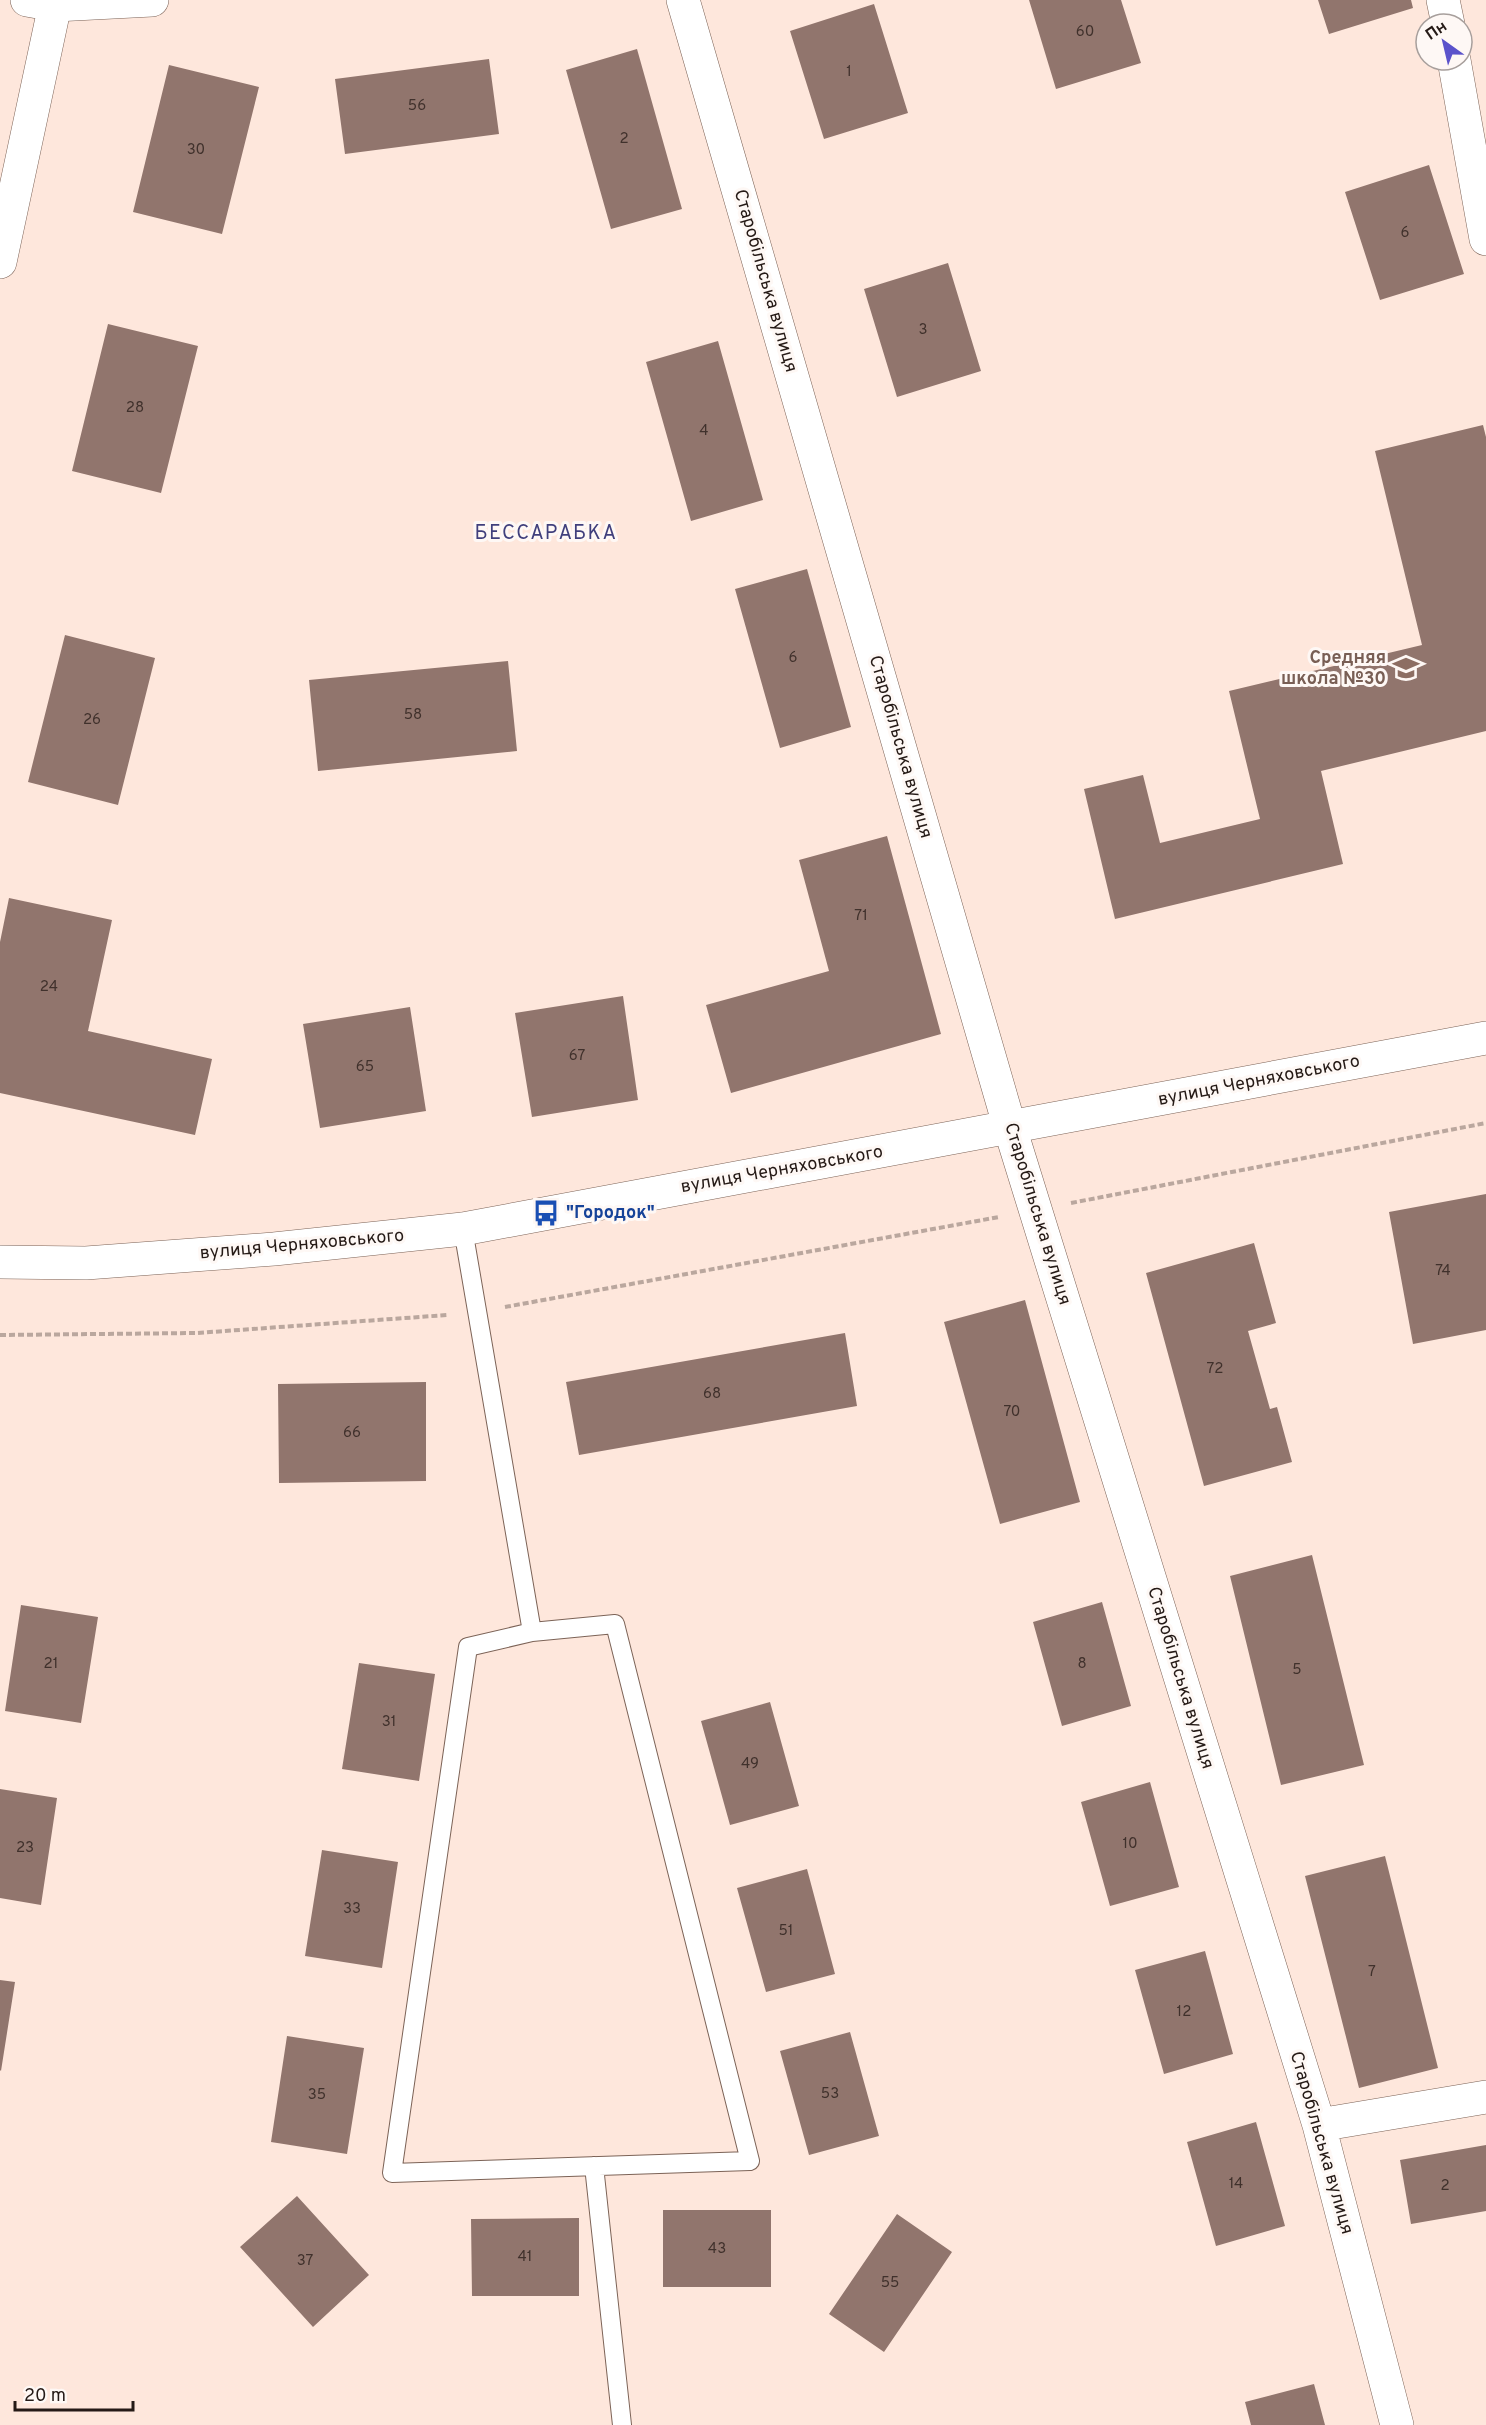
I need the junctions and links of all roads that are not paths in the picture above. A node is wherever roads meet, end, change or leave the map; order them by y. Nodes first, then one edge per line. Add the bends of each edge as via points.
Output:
1 (152, 0) edge
2 (683, 0) edge
3 (46, 2) edge
4 (1456, 72) edge
5 (1486, 239) edge
6 (0, 262) edge
7 (1486, 1038) edge
8 (1010, 1128) junction
9 (463, 1228) junction
10 (0, 1262) edge
11 (532, 1632) junction
12 (1486, 2097) edge
13 (1319, 2125) junction
14 (594, 2166) junction
15 (622, 2425) edge
16 (1397, 2425) edge

1 - 3 street
2 - 8 street, Старобільська вулиця
3 - 6 street
4 - 5 street
7 - 8 street, вулиця Черняховського
8 - 9 street, вулиця Черняховського
8 - 13 street, Старобільська вулиця
9 - 10 street, вулиця Черняховського via 262,1250 86,1263
9 - 11 lane
11 - 14 lane via 615,1624 750,2161
11 - 14 lane via 468,1647 392,2173
12 - 13 street
13 - 16 street, Старобільська вулиця
14 - 15 lane

